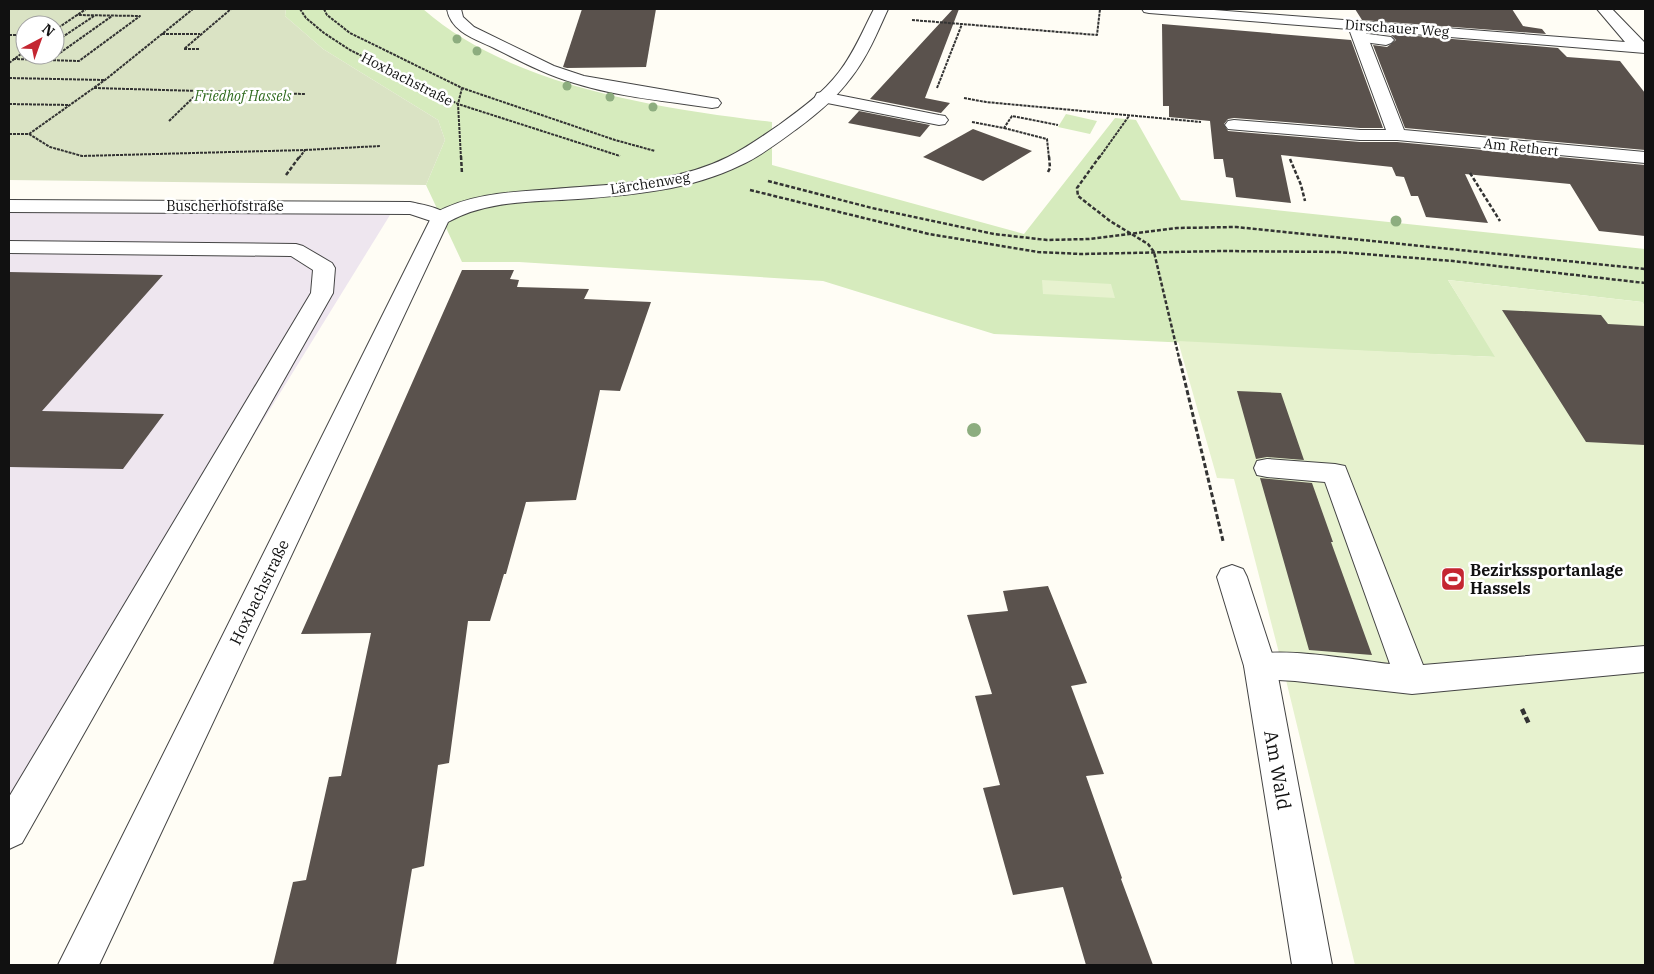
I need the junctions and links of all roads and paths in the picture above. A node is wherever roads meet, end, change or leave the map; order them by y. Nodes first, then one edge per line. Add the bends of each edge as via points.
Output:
1 (86, 9) edge
2 (193, 9) edge
3 (231, 9) edge
4 (300, 9) edge
5 (324, 9) edge
6 (454, 9) edge
7 (1100, 9) edge
8 (1149, 9) edge
9 (1604, 9) edge
10 (879, 13) edge
11 (1266, 13) edge
12 (77, 15) junction
13 (95, 15) junction
14 (112, 16) junction
15 (1438, 16) dead end
16 (65, 23) edge
17 (962, 24) junction
18 (1358, 31) junction
19 (1446, 32) junction
20 (162, 34) junction
21 (200, 34) junction
22 (65, 35) edge
23 (1386, 40) dead end
24 (1642, 48) edge
25 (65, 49) edge
26 (198, 49) dead end
27 (13, 59) edge
28 (65, 61) edge
29 (9, 63) edge
30 (9, 78) edge
31 (105, 80) junction
32 (94, 88) junction
33 (462, 88) junction
34 (200, 91) junction
35 (935, 92) dead end
36 (305, 94) dead end
37 (822, 97) junction
38 (960, 97) dead end
39 (712, 103) dead end
40 (9, 104) edge
41 (458, 104) junction
42 (70, 105) junction
43 (1129, 116) junction
44 (939, 120) dead end
45 (169, 121) dead end
46 (965, 121) dead end
47 (1058, 125) dead end
48 (1234, 125) joint
49 (1004, 128) junction
50 (1282, 128) junction
51 (9, 134) edge
52 (29, 134) junction
53 (1397, 135) junction
54 (1450, 140) junction
55 (380, 146) dead end
56 (305, 150) junction
57 (624, 156) dead end
58 (1645, 158) edge
59 (718, 168) junction
60 (1048, 172) dead end
61 (695, 176) junction
62 (1304, 201) dead end
63 (9, 206) edge
64 (263, 206) junction
65 (452, 213) junction
66 (1500, 221) dead end
67 (1131, 235) junction
68 (9, 247) edge
69 (1154, 252) junction
70 (1645, 269) edge
71 (1645, 283) edge
72 (1267, 468) dead end
73 (1232, 577) joint
74 (1645, 660) edge
75 (1260, 666) junction
76 (1412, 680) junction
77 (9, 832) edge
78 (78, 965) edge
79 (1312, 965) edge

1 - 12 path
2 - 20 path
3 - 21 path
4 - 41 path, Hoxbachstraße via 324,33 350,50
5 - 33 path via 350,33
6 - 39 street via 456,19 469,30 548,69 580,80
7 - 17 path via 1097,35
8 - 11 street, Dirschauer Weg
9 - 24 street
10 - 17 path
10 - 37 street, Lärchenweg via 844,77
11 - 18 street, Dirschauer Weg
12 - 13 path
12 - 16 path
13 - 14 path
13 - 22 path
14 - 25 path
14 - 28 path via 140,16 79,61
15 - 19 street
17 - 35 path
18 - 19 street, Dirschauer Weg
18 - 23 street
18 - 53 street
19 - 24 street, Dirschauer Weg via 1475,37
20 - 21 path
20 - 31 path
21 - 26 path via 184,49
27 - 29 path
30 - 31 path
31 - 32 path
32 - 34 path
32 - 42 path
33 - 41 path
33 - 59 path via 616,140
34 - 36 path
34 - 45 path
37 - 44 street
37 - 59 street, Lärchenweg via 800,118 760,147
38 - 43 path
40 - 42 path
41 - 57 path
41 - 65 path, Hoxbachstraße
42 - 52 path
43 - 48 path
43 - 67 path via 1077,188 1083,202
46 - 49 path
47 - 49 path via 1012,116
48 - 50 street, Am Rethert
49 - 60 path via 1047,139
50 - 53 street, Am Rethert
50 - 62 path
51 - 52 path
52 - 56 path via 50,147 82,156
53 - 54 street, Am Rethert
54 - 58 street, Am Rethert
54 - 66 path
55 - 56 path
56 - 64 path
59 - 61 street, Lärchenweg
59 - 67 path via 872,208 994,234 1046,240
61 - 65 street, Lärchenweg via 630,188 483,202
61 - 69 path via 970,242 1039,252
63 - 64 street, Buscherhofstraße
64 - 65 street, Buscherhofstraße via 410,208
65 - 78 street, Hoxbachstraße
67 - 69 path via 1148,244
67 - 70 path via 1176,228 1236,227
68 - 77 street via 296,250 324,268 322,293
69 - 71 path via 1375,254
69 - 73 path
72 - 76 street via 1335,473
73 - 75 street, Am Wald
74 - 76 street
75 - 76 street
75 - 79 street, Am Wald

